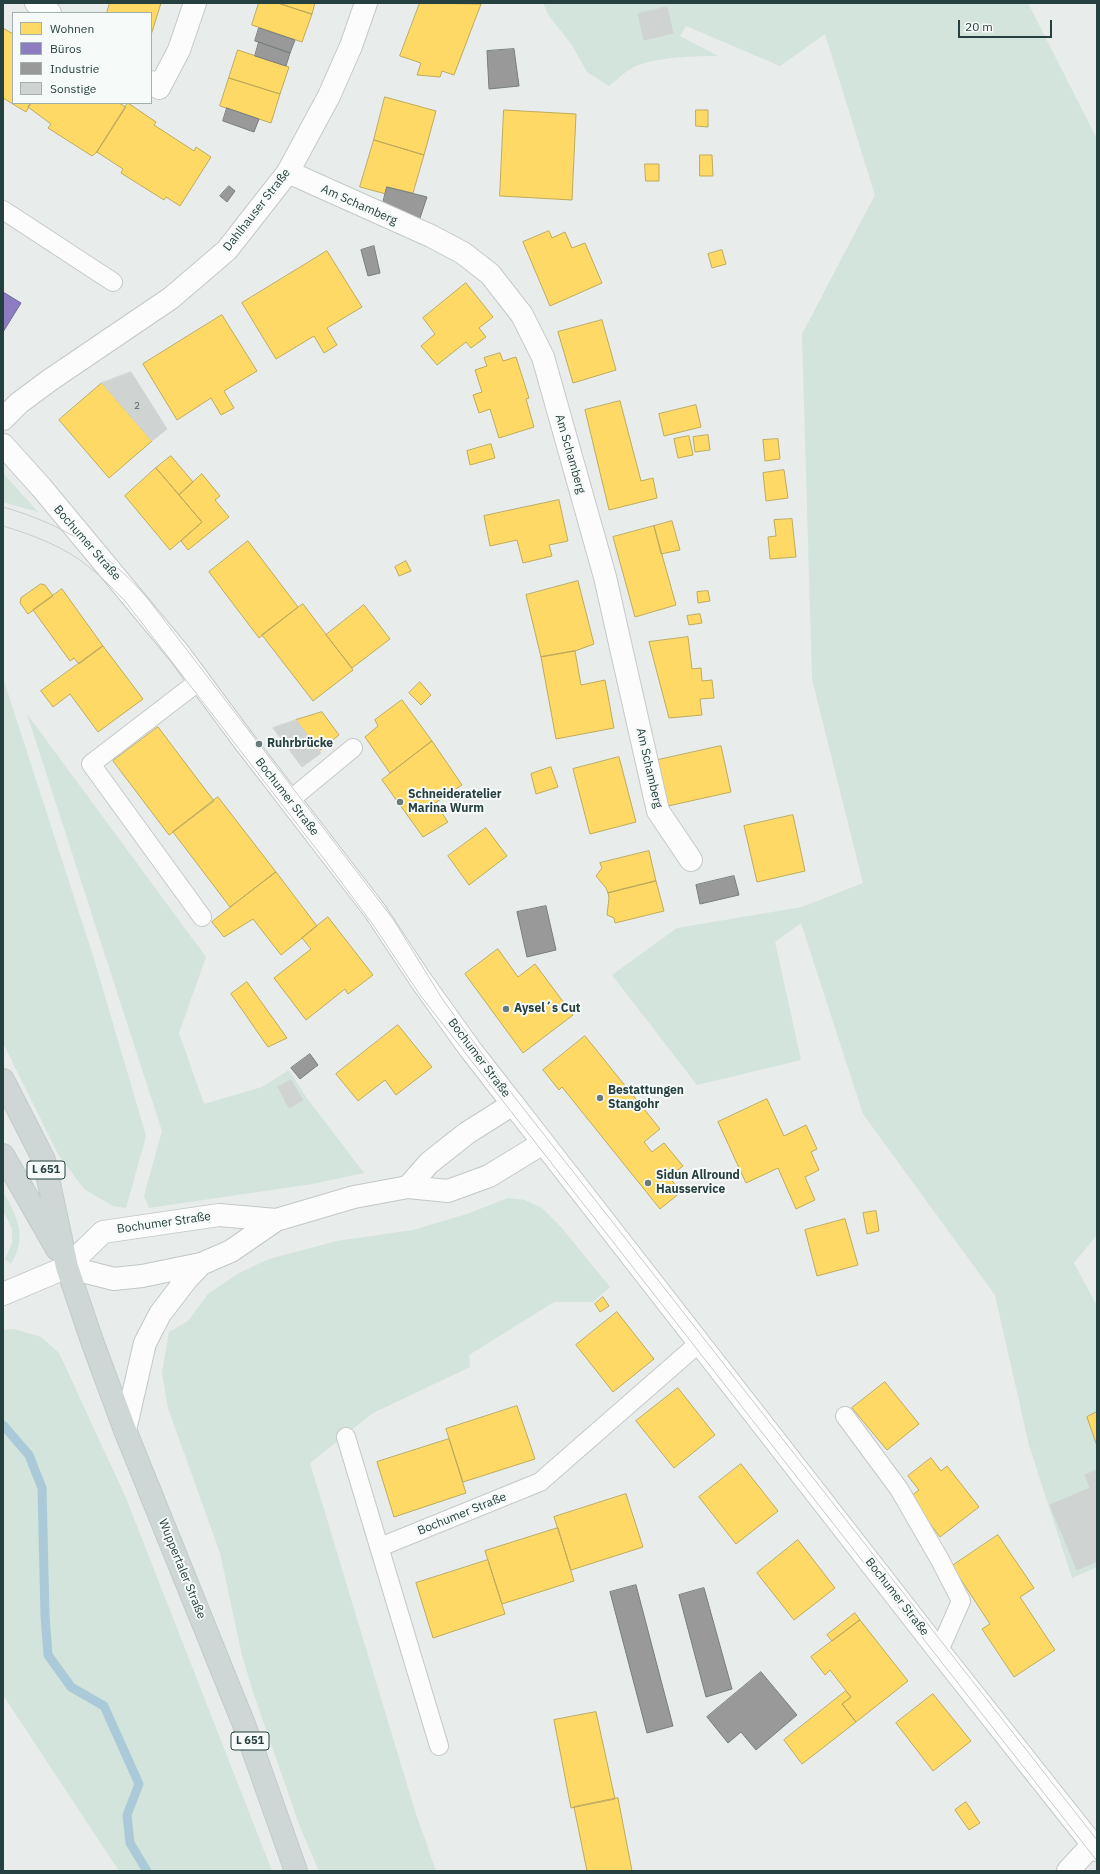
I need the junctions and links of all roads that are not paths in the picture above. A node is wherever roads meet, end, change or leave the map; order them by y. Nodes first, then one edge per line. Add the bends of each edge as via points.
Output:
1 (36, 3) edge
2 (195, 3) edge
3 (366, 3) edge
4 (49, 12) edge
5 (152, 83) edge
6 (288, 172) junction
7 (3, 210) edge
8 (113, 282) dead end
9 (3, 419) edge
10 (3, 445) edge
11 (199, 681) junction
12 (353, 748) dead end
13 (290, 800) junction
14 (691, 860) dead end
15 (202, 917) dead end
16 (3, 1080) edge
17 (513, 1104) junction
18 (543, 1143) junction
19 (3, 1155) edge
20 (408, 1187) junction
21 (276, 1220) junction
22 (201, 1264) junction
23 (67, 1267) junction
24 (3, 1294) edge
25 (699, 1343) junction
26 (845, 1416) dead end
27 (125, 1430) junction
28 (346, 1437) dead end
29 (380, 1547) junction
30 (939, 1651) junction
31 (439, 1746) dead end
32 (1094, 1848) edge
33 (296, 1871) edge
34 (1068, 1871) edge

1 - 4 street
2 - 5 street via 179,50 159,88
3 - 6 street, Dahlhauser Straße via 329,96
6 - 9 street, Dahlhauser Straße via 227,250 171,298 18,403
6 - 14 street, Am Schamberg via 463,253 490,274 522,315 543,357 605,578 658,811
7 - 8 lane
10 - 11 street, Bochumer Straße via 126,588
11 - 13 street, Bochumer Straße
11 - 15 lane via 91,764
12 - 13 lane
13 - 17 street, Bochumer Straße via 375,911 424,985
16 - 23 main road, L 651 via 44,1160
17 - 18 street, Bochumer Straße
17 - 20 street, Bochumer Straße via 467,1133 429,1162
18 - 20 street, Bochumer Straße via 489,1176 448,1191
18 - 25 street, Bochumer Straße
19 - 23 main road, L 651
20 - 21 street, Bochumer Straße via 354,1197
21 - 22 street, Bochumer Straße via 231,1250
21 - 23 street, Bochumer Straße via 219,1215 103,1232
22 - 23 street, Bochumer Straße via 114,1279
22 - 27 street, Bochumer Straße via 160,1314 145,1343
23 - 24 street
23 - 27 main road, Wuppertaler Straße / L 651
25 - 29 lane, Bochumer Straße via 540,1482
25 - 30 street, Bochumer Straße
26 - 30 lane via 899,1489 940,1560 960,1601
27 - 33 main road, Wuppertaler Straße / L 651 via 245,1727
28 - 29 lane
29 - 31 lane
30 - 32 street, Bochumer Straße
32 - 34 street

